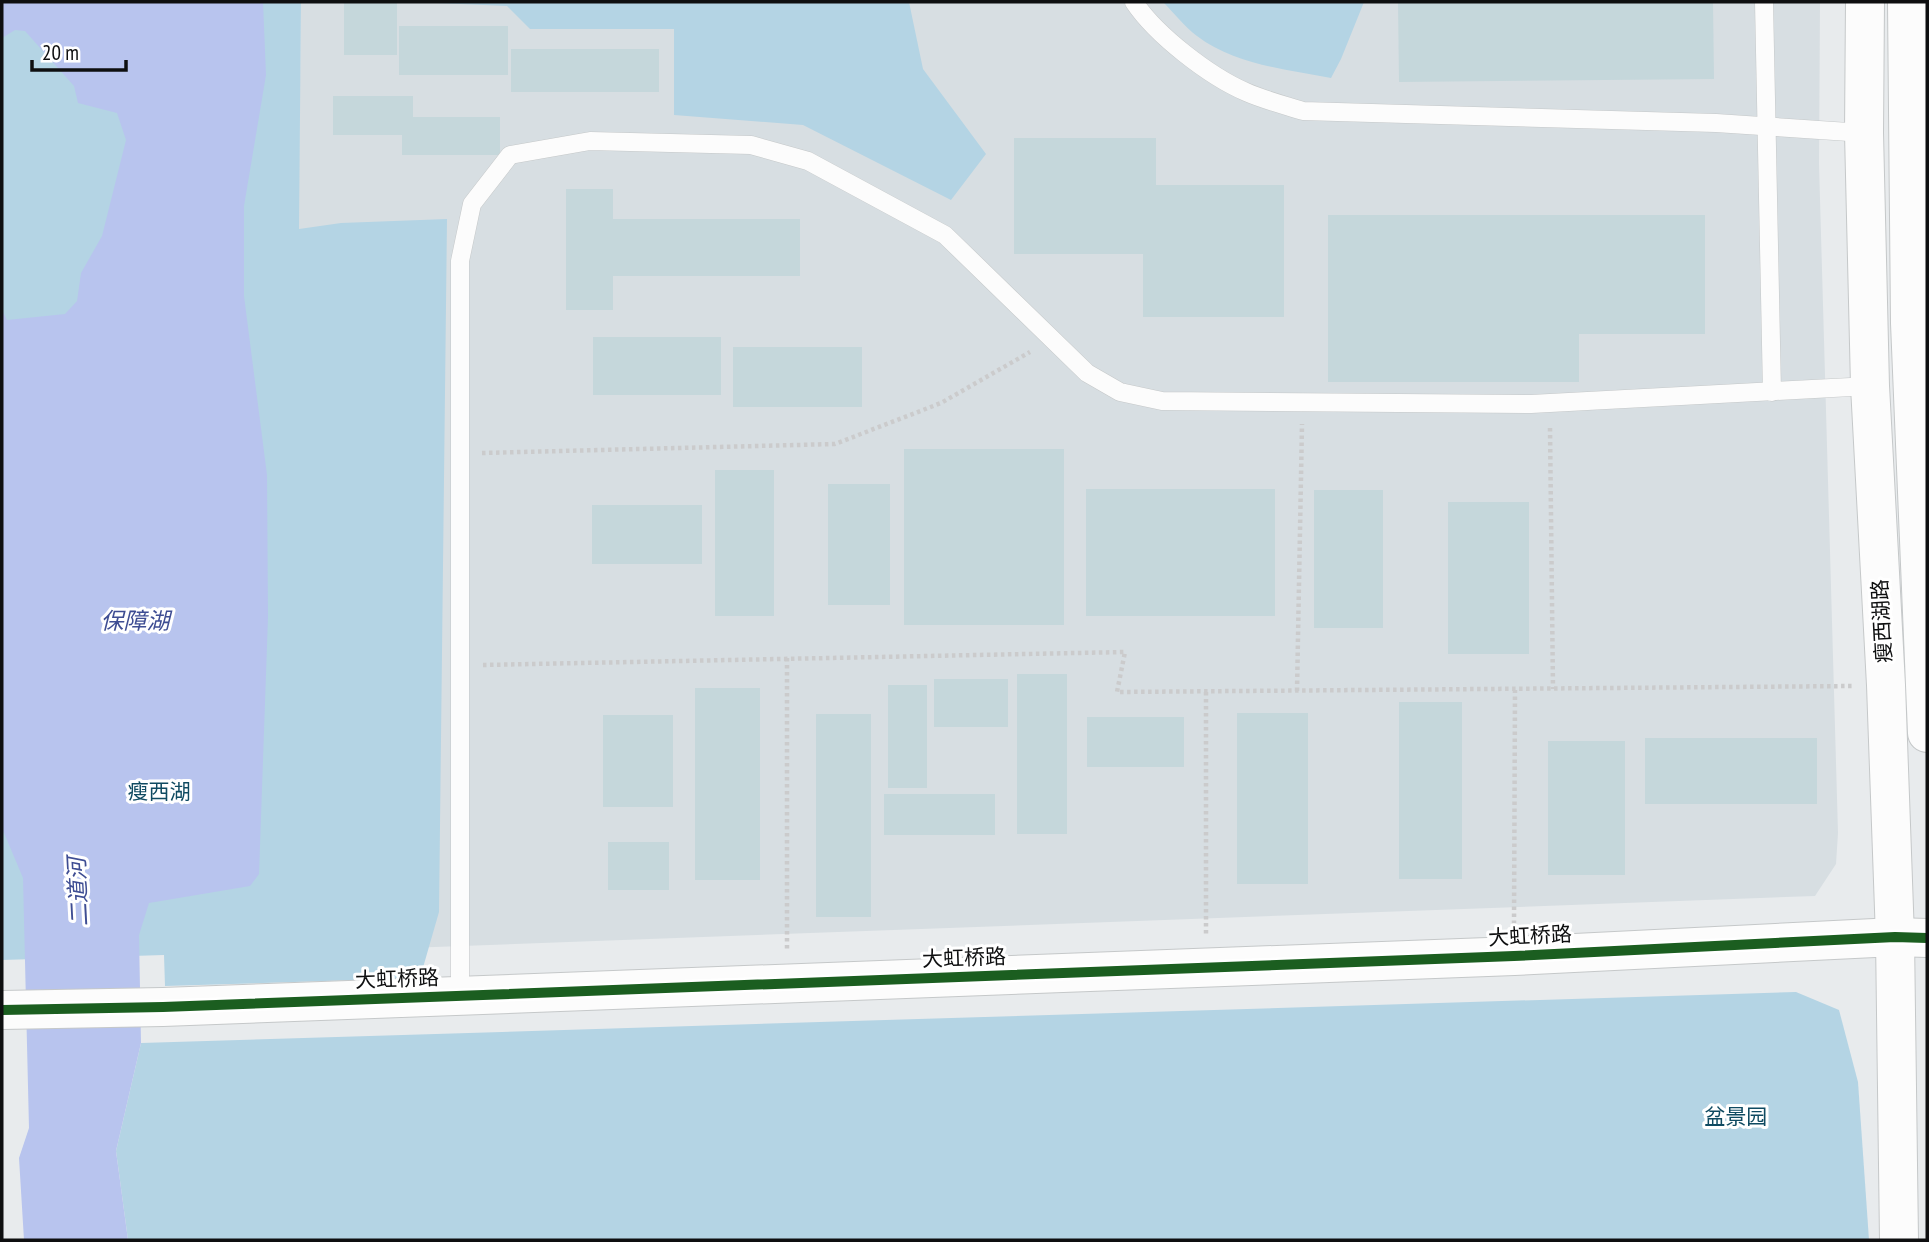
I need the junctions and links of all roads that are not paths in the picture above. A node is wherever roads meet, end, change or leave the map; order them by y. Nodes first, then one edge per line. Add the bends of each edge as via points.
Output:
1 (1134, 2) edge
2 (1764, 2) edge
3 (1865, 2) edge
4 (1907, 2) edge
5 (1864, 133) junction
6 (1870, 386) junction
7 (1772, 392) junction
8 (1927, 733) edge
9 (1911, 937) edge
10 (460, 996) junction
11 (2, 1010) edge
12 (1899, 1240) edge

1 - 5 lane via 1144,17 1201,66 1246,92 1303,111 1716,123
2 - 7 lane
3 - 5 main road, 瘦西湖路
4 - 8 main road, 瘦西湖路 via 1910,323
5 - 6 main road, 瘦西湖路
6 - 7 lane
6 - 9 main road, 瘦西湖路 via 1886,685
7 - 10 lane via 1550,403 1162,401 1120,392 1087,373 945,235 808,161 751,145 590,141 510,155 472,204 460,261
9 - 10 main road, 大虹桥路
9 - 12 main road, 瘦西湖路
10 - 11 main road, 大虹桥路

